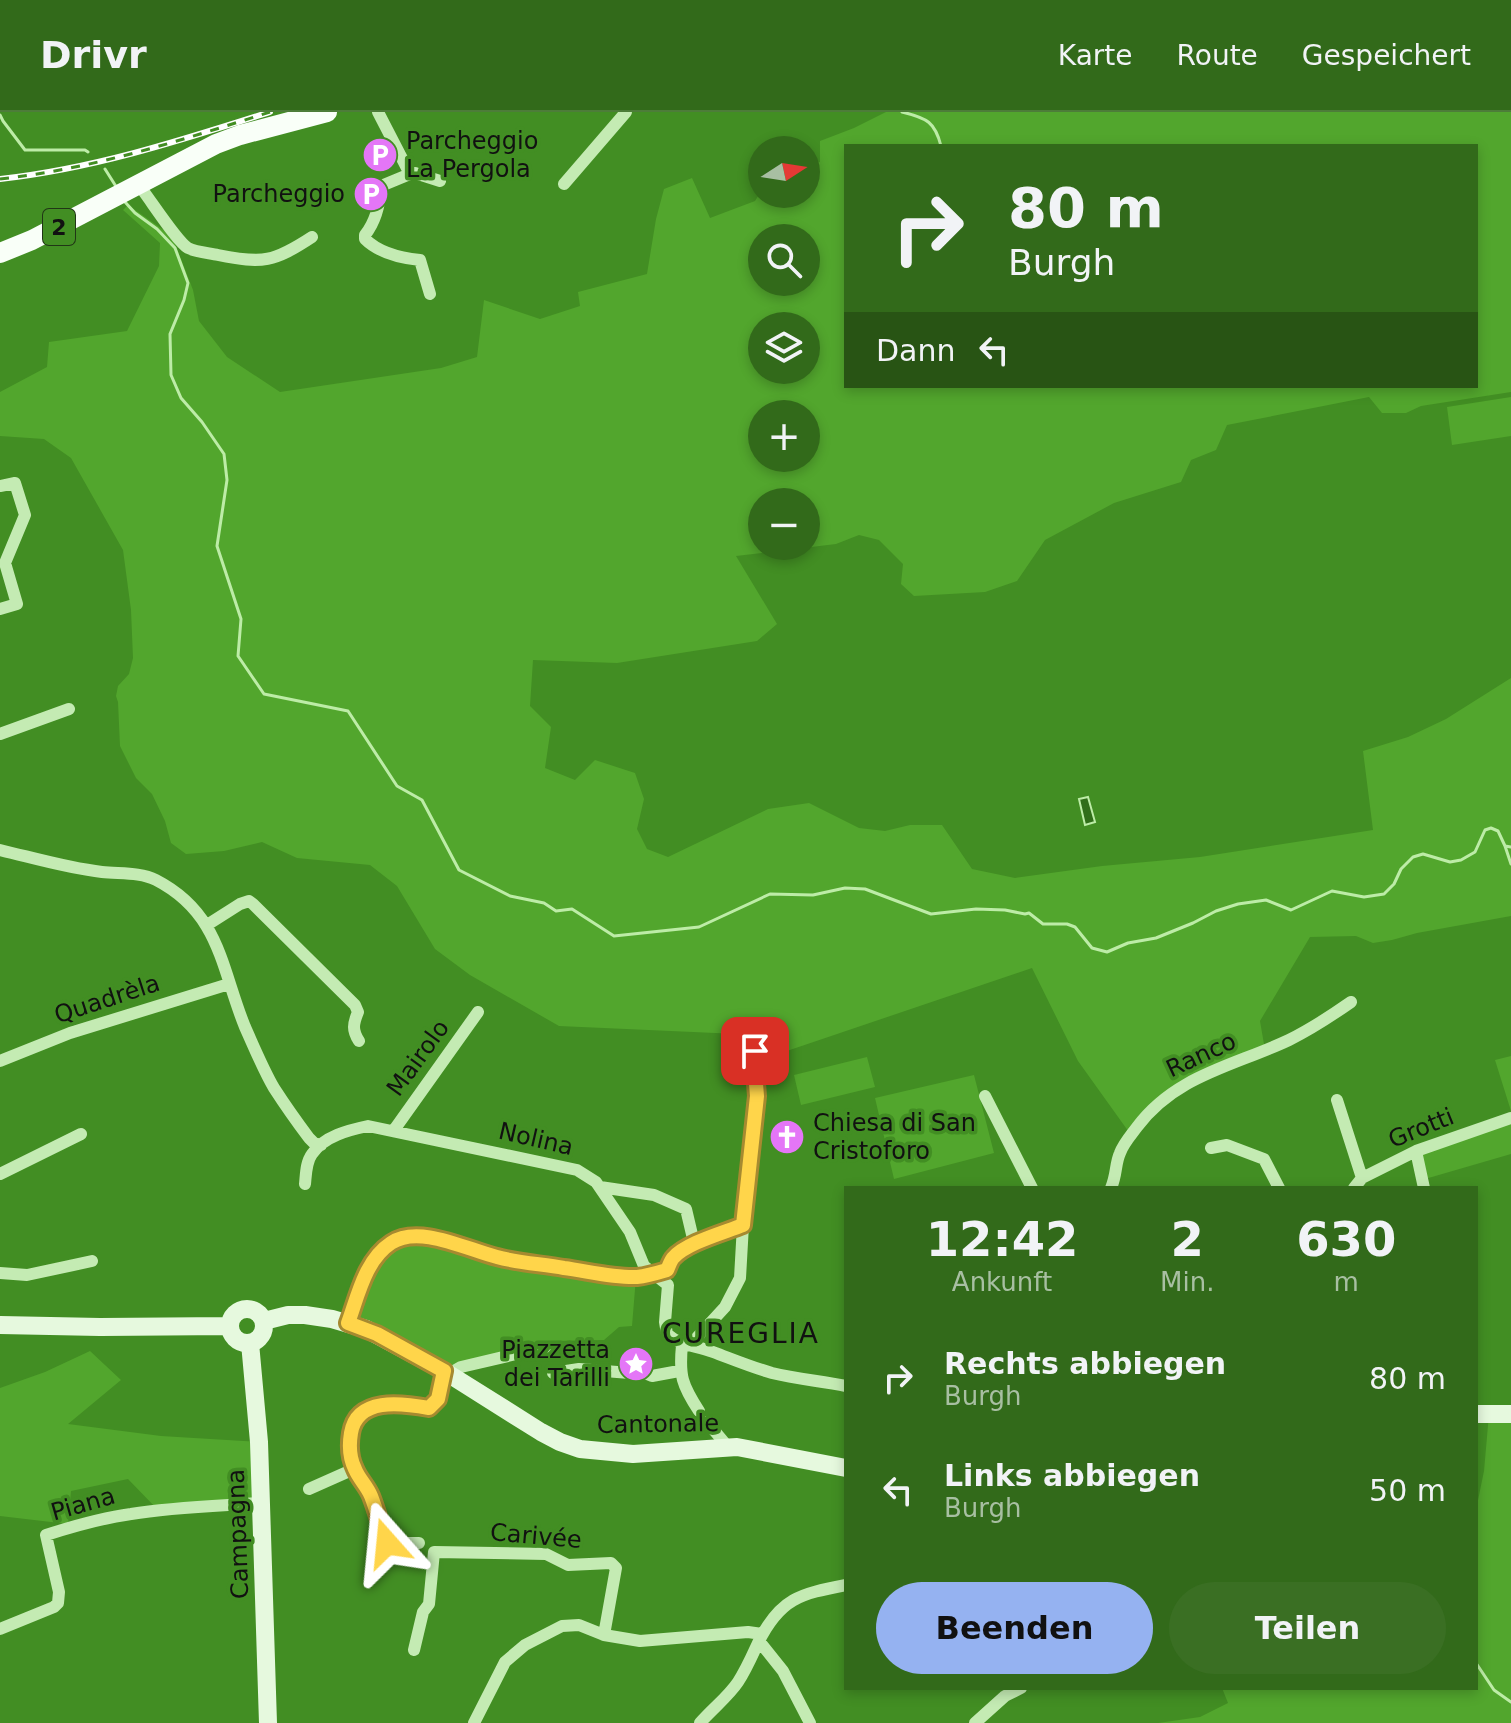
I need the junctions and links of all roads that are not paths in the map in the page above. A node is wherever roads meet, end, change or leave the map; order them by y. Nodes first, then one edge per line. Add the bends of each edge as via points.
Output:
1 (327, 112) edge
2 (378, 112) edge
3 (626, 112) edge
4 (410, 174) junction
5 (440, 181) dead end
6 (564, 184) dead end
7 (128, 190) junction
8 (312, 237) dead end
9 (0, 253) edge
10 (430, 294) dead end
11 (0, 486) edge
12 (0, 609) edge
13 (69, 709) dead end
14 (0, 734) edge
15 (0, 850) edge
16 (207, 925) junction
17 (229, 984) junction
18 (1351, 1002) dead end
19 (478, 1012) dead end
20 (359, 1041) dead end
21 (757, 1046) dead end
22 (0, 1061) edge
23 (985, 1096) dead end
24 (1337, 1100) dead end
25 (1511, 1118) edge
26 (394, 1130) junction
27 (81, 1134) dead end
28 (321, 1145) junction
29 (1211, 1148) dead end
30 (1416, 1151) junction
31 (0, 1174) edge
32 (1358, 1183) edge
33 (305, 1184) dead end
34 (1031, 1186) edge
35 (1112, 1186) edge
36 (1278, 1186) edge
37 (1424, 1186) edge
38 (600, 1187) junction
39 (743, 1225) junction
40 (694, 1243) junction
41 (92, 1261) dead end
42 (0, 1273) edge
43 (653, 1274) junction
44 (264, 1321) junction
45 (348, 1323) junction
46 (0, 1325) edge
47 (230, 1326) junction
48 (250, 1343) junction
49 (686, 1345) junction
50 (546, 1347) dead end
51 (679, 1371) junction
52 (446, 1372) junction
53 (553, 1373) dead end
54 (844, 1386) edge
55 (1478, 1414) edge
56 (1511, 1414) edge
57 (728, 1447) junction
58 (844, 1468) edge
59 (354, 1469) junction
60 (309, 1489) dead end
61 (261, 1503) junction
62 (419, 1543) dead end
63 (844, 1585) edge
64 (0, 1629) edge
65 (604, 1635) junction
66 (761, 1637) junction
67 (414, 1650) dead end
68 (1017, 1690) edge
69 (268, 1723) edge
70 (474, 1723) edge
71 (700, 1723) edge
72 (810, 1723) edge
73 (975, 1723) edge

1 - 7 main road, 2 via 228,139
2 - 4 street
3 - 6 street
4 - 5 street
4 - 10 street via 381,186 365,239 373,247 420,260
7 - 8 street via 188,248 260,261
7 - 9 main road, 2
11 - 12 street via 15,483 25,515 5,563 17,604
13 - 14 street
15 - 16 street via 156,880
16 - 17 street
16 - 20 street via 249,901 259,908 355,1005 353,1024
17 - 22 street, Quadrèla via 70,1033
17 - 28 street via 273,1086 309,1138
18 - 35 street, Ranco via 1308,1030 1167,1096 1120,1153
19 - 26 street, Mairolo
21 - 39 street
23 - 34 street
24 - 32 street
25 - 30 street, Grotti
26 - 28 street, Nolina via 349,1129
26 - 38 street, Nolina via 577,1170
27 - 31 street
28 - 33 street via 307,1165
29 - 36 street via 1227,1145 1264,1159
30 - 32 street, Grotti
30 - 37 street
38 - 40 street via 654,1195 686,1209
38 - 43 street, Nolina
39 - 40 street
39 - 49 street via 740,1278 725,1307
40 - 43 street via 672,1259 667,1270
41 - 42 street via 27,1275
43 - 45 street via 609,1275 409,1237 390,1244 371,1265
43 - 49 street, Nolina via 668,1285 667,1334
44 - 45 street, Cantonale via 305,1315
44 - 47 street via 258,1312 243,1309
44 - 48 street via 262,1335
45 - 52 street, Cantonale
46 - 47 street
47 - 48 street via 234,1337
48 - 61 street, Campagna
49 - 51 street
49 - 54 street via 774,1373
50 - 52 street
51 - 53 street via 652,1376 589,1369
51 - 57 street via 688,1393
52 - 57 street, Cantonale via 541,1432 580,1449 633,1454
52 - 59 street via 438,1399 429,1408 377,1405 353,1422 349,1444
55 - 56 street
57 - 58 street, Cantonale
59 - 60 street
59 - 62 street via 370,1493 387,1543
61 - 64 street, Piana via 128,1514 46,1535 58,1603
61 - 69 street, Campagna
63 - 66 street via 787,1603
65 - 66 street via 640,1641 748,1632
65 - 67 street, Carivée via 616,1568 611,1563 568,1565 546,1554 434,1552 429,1604
65 - 70 street via 568,1625 525,1645 500,1668
66 - 71 street via 741,1679
66 - 72 street
68 - 73 street

